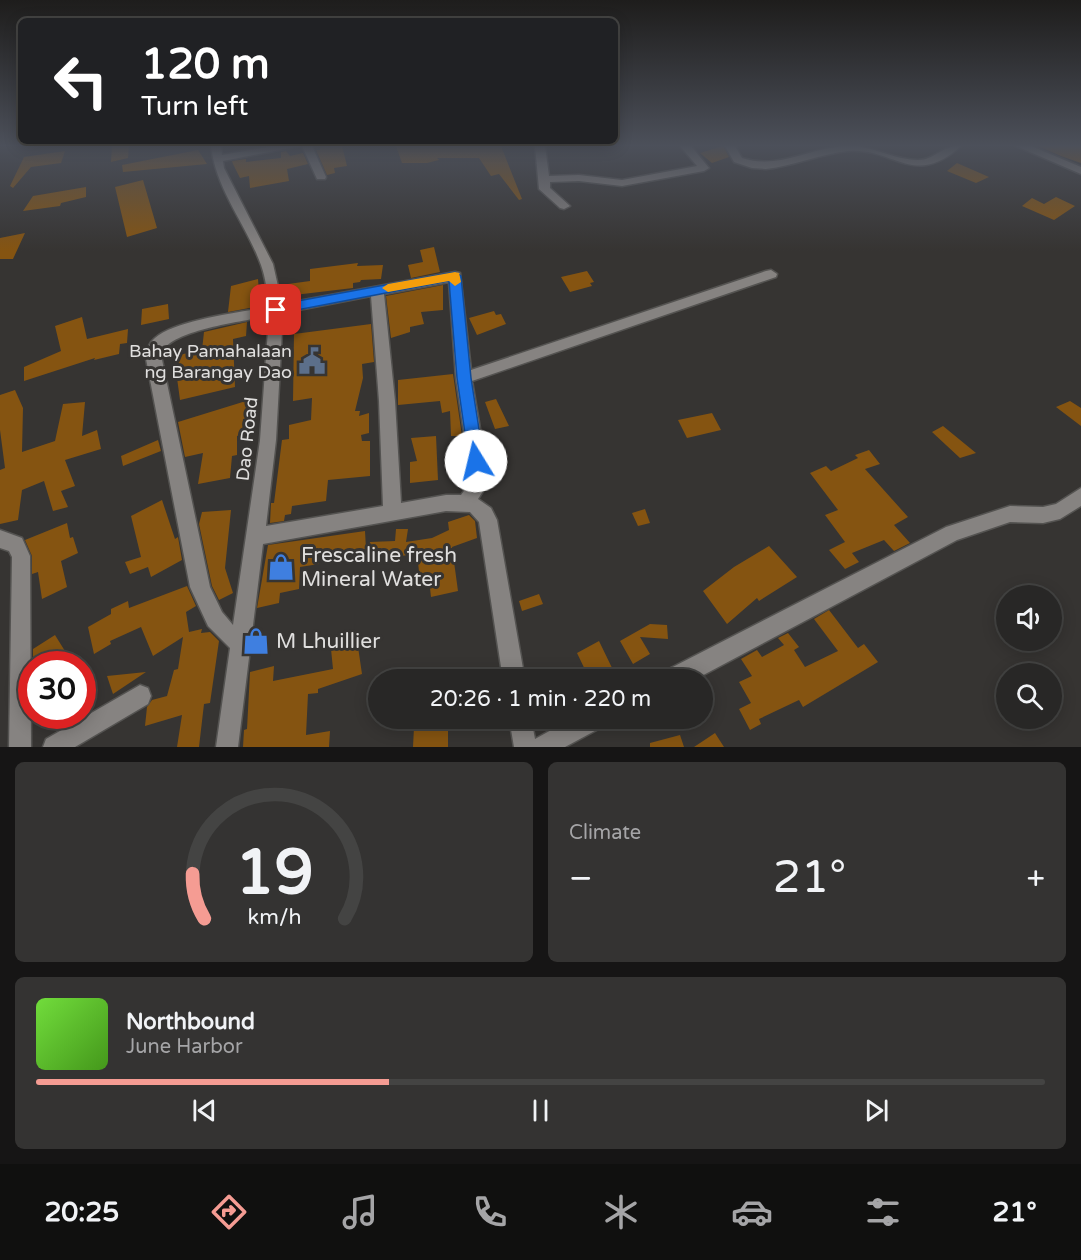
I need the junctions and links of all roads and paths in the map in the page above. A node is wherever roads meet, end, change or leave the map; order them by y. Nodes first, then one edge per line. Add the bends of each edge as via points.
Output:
1 (225, 181) edge
2 (544, 181) edge
3 (604, 181) edge
4 (634, 181) edge
5 (564, 206) dead end
6 (771, 274) dead end
7 (377, 291) junction
8 (276, 310) junction
9 (464, 378) junction
10 (1081, 496) edge
11 (466, 503) junction
12 (392, 511) junction
13 (255, 537) junction
14 (0, 539) edge
15 (241, 644) junction
16 (512, 669) edge
17 (692, 669) edge
18 (140, 696) dead end
19 (522, 729) edge
20 (576, 729) edge
21 (20, 747) edge
22 (54, 747) edge
23 (227, 747) edge
24 (525, 747) edge
25 (542, 747) edge

1 - 8 street, Dao Road via 267,264
2 - 5 street via 547,192
3 - 4 street
6 - 9 street
7 - 8 street
7 - 9 street via 455,276
7 - 12 street via 390,424
8 - 13 street, Dao Road via 268,440
8 - 15 street via 185,330 158,343 153,350 201,587 214,620
9 - 11 street via 480,482
10 - 17 street via 1060,511 1010,514 952,533
11 - 12 street
11 - 16 street via 485,512 488,520
12 - 13 street
13 - 15 street, Dao Road
14 - 21 street via 15,544 21,556
15 - 23 street, Dao Road
18 - 22 street
19 - 24 street
20 - 25 street

